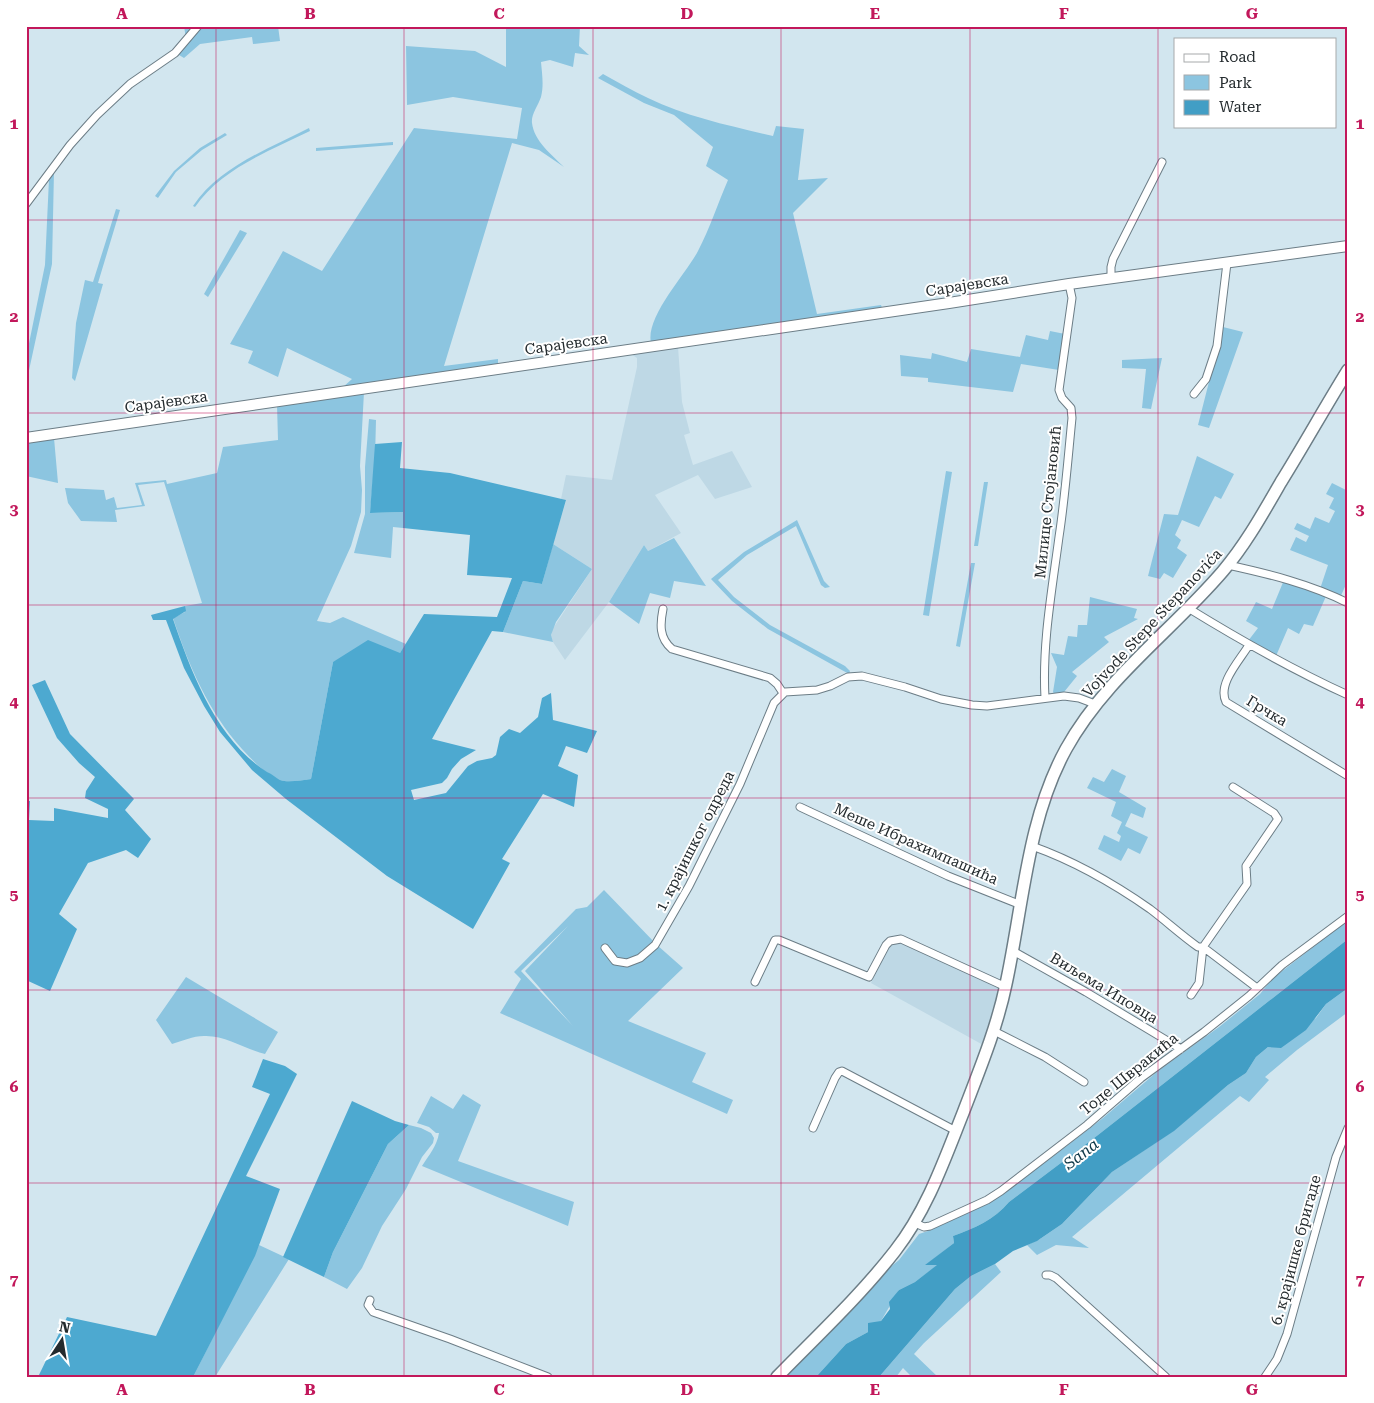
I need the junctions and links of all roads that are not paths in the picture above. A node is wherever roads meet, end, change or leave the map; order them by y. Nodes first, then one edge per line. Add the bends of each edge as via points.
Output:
1 (198, 26) edge
2 (1162, 162) dead end
3 (26, 204) edge
4 (1348, 246) edge
5 (1227, 263) junction
6 (1111, 279) junction
7 (1069, 284) junction
8 (1348, 370) edge
9 (1194, 394) dead end
10 (26, 438) edge
11 (1228, 565) junction
12 (1348, 603) edge
13 (1188, 608) junction
14 (663, 609) dead end
15 (1249, 645) junction
16 (783, 693) junction
17 (1348, 695) edge
18 (1045, 698) junction
19 (1095, 704) junction
20 (1348, 776) edge
21 (1233, 786) dead end
22 (800, 807) dead end
23 (1032, 846) junction
24 (1020, 905) junction
25 (1348, 916) edge
26 (1203, 947) junction
27 (605, 948) dead end
28 (1013, 951) junction
29 (755, 982) dead end
30 (1006, 988) junction
31 (1257, 988) junction
32 (1191, 995) dead end
33 (994, 1031) junction
34 (1181, 1050) junction
35 (1084, 1082) dead end
36 (813, 1128) dead end
37 (1348, 1128) edge
38 (956, 1131) junction
39 (915, 1223) junction
40 (1046, 1275) dead end
41 (370, 1300) dead end
42 (548, 1377) edge
43 (777, 1377) edge
44 (1166, 1377) edge
45 (1265, 1377) edge

1 - 3 street via 175,52 130,84 97,115
2 - 6 street via 1113,259
4 - 5 main road, Сарајевска
5 - 6 main road, Сарајевска
5 - 9 street via 1217,346 1206,379
6 - 7 main road, Сарајевска
7 - 10 main road, Сарајевска
7 - 18 street, Милице Стојановић via 1072,298 1059,390 1071,408 1072,418 1048,624
8 - 11 main road, Vojvode Stepe Stepanovića via 1258,522
11 - 12 street via 1293,581
11 - 13 main road, Vojvode Stepe Stepanovića
13 - 15 street
13 - 19 main road, Vojvode Stepe Stepanovića
14 - 16 street via 660,632 672,649 770,678
15 - 17 street
15 - 20 street, Грчка via 1226,681 1226,702
16 - 18 street via 816,690 854,676 890,682 941,699 972,705
16 - 27 street, 1. крајишког одреда via 774,703 740,784 656,945 640,958 627,963 615,961
18 - 19 street via 1064,696
19 - 23 main road, Vojvode Stepe Stepanovića via 1058,764
21 - 26 street via 1278,819 1246,866 1246,884
22 - 24 street, Меше Ибрахимпашића via 948,876
23 - 24 main road, Vojvode Stepe Stepanovića
23 - 26 street via 1066,860 1123,891 1198,947
24 - 28 main road, Vojvode Stepe Stepanovića
25 - 31 street, Тоде Швракића via 1282,964
26 - 31 street
26 - 32 street via 1199,983
28 - 30 main road, Vojvode Stepe Stepanovića
28 - 34 street, Виљема Иповца
29 - 30 street via 775,940 870,977 886,945 901,939
30 - 33 main road, Vojvode Stepe Stepanovića
31 - 34 street, Тоде Швракића
33 - 35 street
33 - 38 main road, Vojvode Stepe Stepanovića
34 - 39 street, Тоде Швракића via 1141,1078 1087,1125 1001,1191 930,1226
36 - 38 street via 835,1078 842,1071
37 - 45 street, 6. крајишке бригаде via 1336,1157 1287,1334 1277,1360
38 - 39 main road, Vojvode Stepe Stepanovića
39 - 43 main road, Vojvode Stepe Stepanovića via 894,1252
40 - 44 street via 1056,1278
41 - 42 street via 368,1305 373,1312

